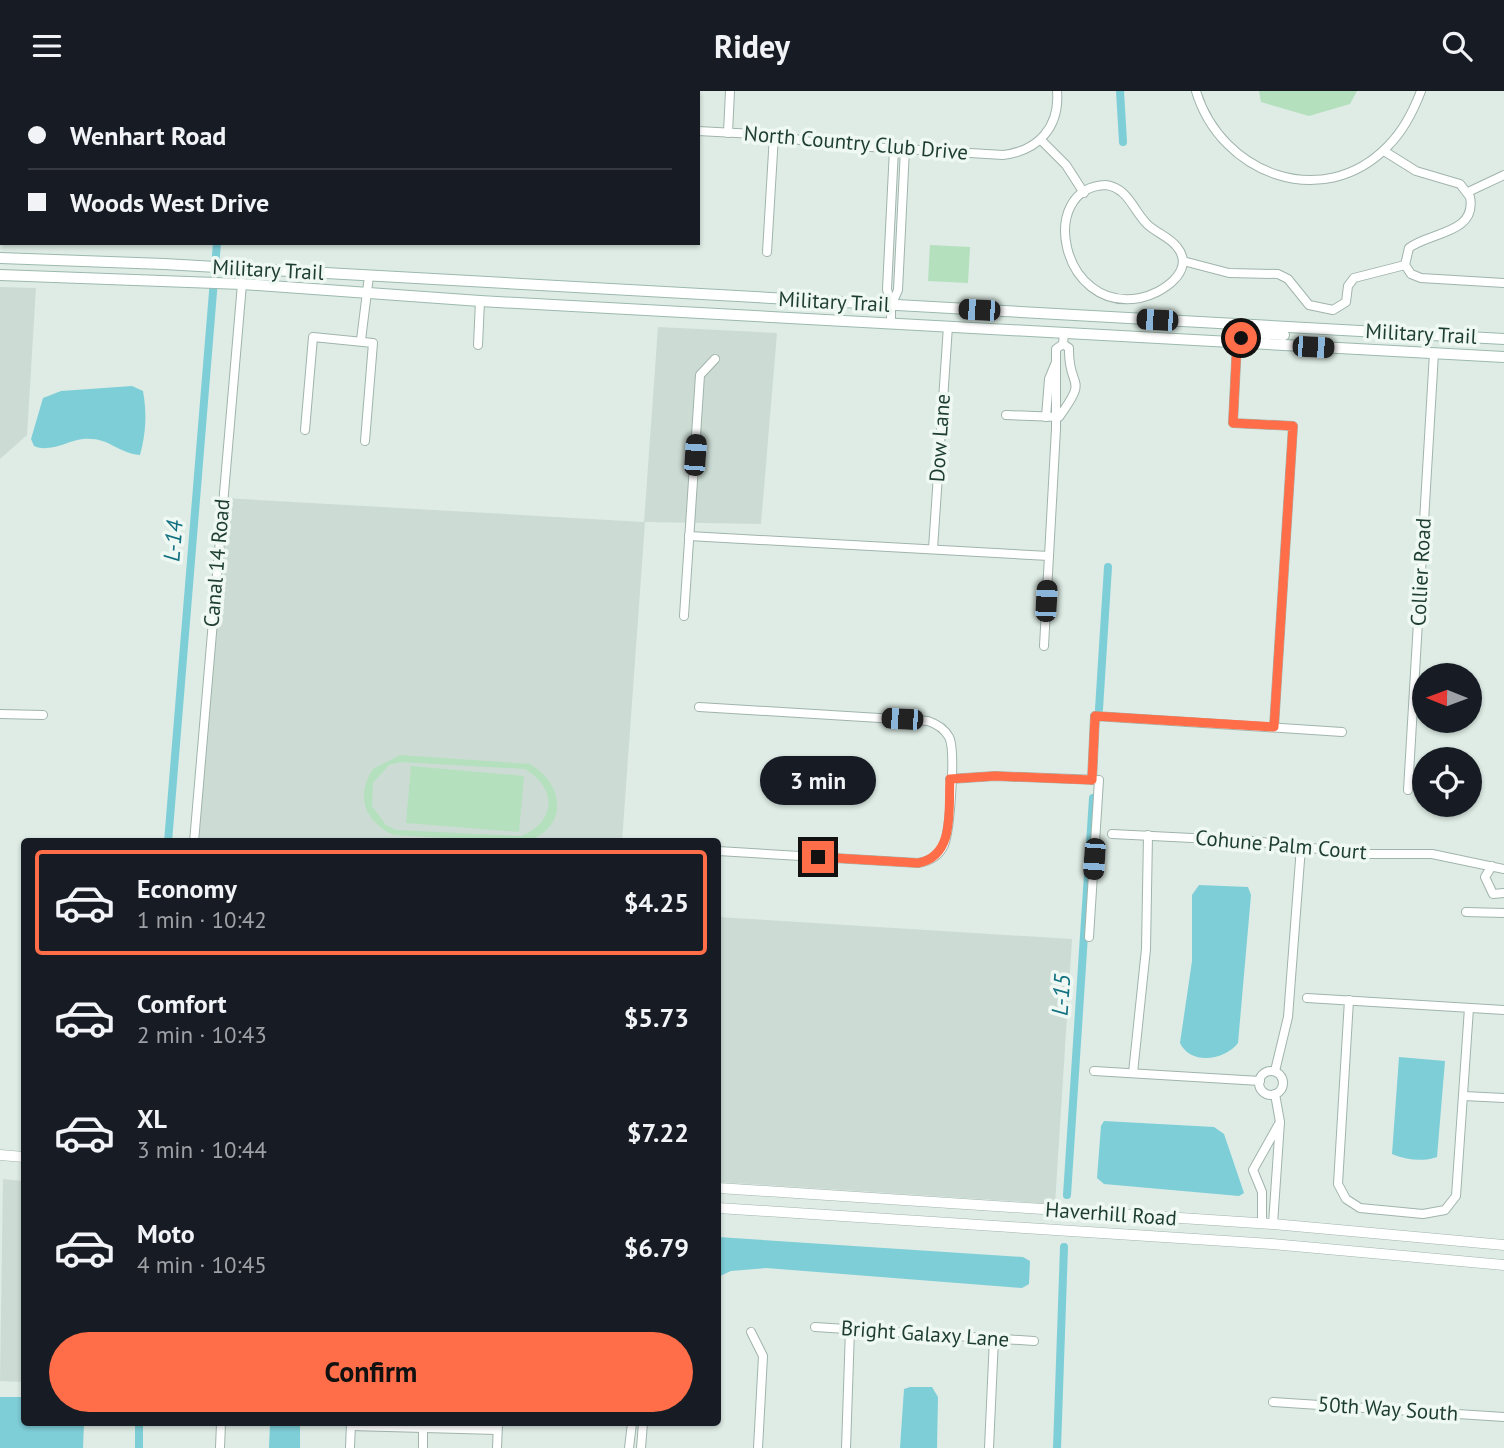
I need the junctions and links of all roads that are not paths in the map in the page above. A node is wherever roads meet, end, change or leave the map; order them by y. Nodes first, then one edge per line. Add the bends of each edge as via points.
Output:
1 (730, 91) edge
2 (1057, 91) edge
3 (1196, 91) edge
4 (1421, 91) edge
5 (700, 131) edge
6 (728, 133) junction
7 (774, 135) junction
8 (1041, 140) junction
9 (894, 149) junction
10 (905, 149) junction
11 (1384, 151) junction
12 (1504, 174) edge
13 (1468, 192) junction
14 (1084, 193) junction
15 (768, 252) dead end
16 (5, 259) edge
17 (44, 260) junction
18 (1182, 261) junction
19 (1405, 265) junction
20 (0, 269) edge
21 (0, 275) edge
22 (26, 276) junction
23 (369, 276) junction
24 (1504, 283) edge
25 (242, 284) junction
26 (368, 294) junction
27 (480, 301) junction
28 (891, 306) junction
29 (891, 322) junction
30 (1232, 325) junction
31 (948, 326) junction
32 (1344, 330) junction
33 (1064, 338) junction
34 (1142, 338) junction
35 (1504, 339) edge
36 (361, 340) junction
37 (1237, 342) junction
38 (478, 345) dead end
39 (1434, 353) junction
40 (1504, 357) edge
41 (715, 359) dead end
42 (1051, 397) junction
43 (1069, 403) junction
44 (1006, 415) dead end
45 (1050, 417) junction
46 (304, 430) dead end
47 (365, 441) dead end
48 (689, 536) junction
49 (933, 549) junction
50 (1049, 556) junction
51 (684, 616) dead end
52 (1044, 646) dead end
53 (699, 707) dead end
54 (0, 714) edge
55 (43, 715) dead end
56 (1274, 727) junction
57 (1342, 731) dead end
58 (950, 779) junction
59 (1095, 780) junction
60 (1408, 790) dead end
61 (1112, 834) dead end
62 (1148, 835) junction
63 (194, 838) edge
64 (1300, 847) junction
65 (721, 851) edge
66 (1492, 866) junction
67 (1504, 869) edge
68 (1504, 893) edge
69 (1466, 912) dead end
70 (1504, 913) edge
71 (1089, 937) dead end
72 (1307, 998) dead end
73 (1349, 1000) junction
74 (1469, 1008) junction
75 (1504, 1010) edge
76 (1094, 1071) dead end
77 (1275, 1072) junction
78 (1133, 1073) junction
79 (1260, 1081) junction
80 (1275, 1094) junction
81 (1464, 1096) junction
82 (1504, 1098) edge
83 (1280, 1122) junction
84 (0, 1155) edge
85 (21, 1157) edge
86 (721, 1188) edge
87 (721, 1208) edge
88 (1066, 1211) junction
89 (1262, 1223) junction
90 (1273, 1224) junction
91 (1065, 1231) junction
92 (1504, 1245) edge
93 (1504, 1265) edge
94 (815, 1327) dead end
95 (850, 1329) junction
96 (751, 1332) dead end
97 (993, 1338) junction
98 (1034, 1341) dead end
99 (1273, 1402) dead end
100 (1504, 1417) edge
101 (221, 1426) edge
102 (351, 1426) edge
103 (423, 1426) edge
104 (497, 1426) edge
105 (632, 1426) edge
106 (643, 1426) edge
107 (220, 1448) edge
108 (349, 1448) edge
109 (423, 1448) edge
110 (496, 1448) edge
111 (629, 1448) edge
112 (641, 1448) edge
113 (758, 1448) edge
114 (846, 1448) edge
115 (989, 1448) edge

1 - 6 street
2 - 8 street via 1055,118
3 - 11 street via 1207,119 1226,145 1275,174 1332,177
4 - 11 street via 1405,126
5 - 6 street, North Country Club Drive
6 - 7 street, North Country Club Drive
7 - 9 street, North Country Club Drive
7 - 15 street
8 - 10 street, North Country Club Drive via 1003,155
8 - 14 street via 1066,165
9 - 10 street, North Country Club Drive
9 - 28 street via 887,289
10 - 28 street via 898,290
11 - 13 street via 1406,166 1456,182
12 - 13 street
13 - 19 street via 1471,208 1467,218 1413,245
14 - 18 street via 1100,185 1119,189 1148,225 1177,246
14 - 18 street via 1069,212 1065,245 1072,265 1092,288 1116,298 1147,296 1173,280
16 - 17 main road, Military Trail
16 - 20 main road via 8,264
17 - 22 main road
17 - 23 main road, Military Trail
18 - 19 street via 1229,273 1278,274 1288,279 1309,305 1334,310 1346,302 1354,278
19 - 24 street via 1421,278
21 - 22 main road, Military Trail
22 - 25 main road, Military Trail
23 - 26 street
23 - 28 main road, Military Trail
25 - 26 main road, Military Trail
25 - 63 street, Canal 14 Road
26 - 27 main road, Military Trail
26 - 36 street
27 - 29 main road, Military Trail
27 - 38 street
28 - 29 street
28 - 30 main road, Military Trail
29 - 31 main road, Military Trail
30 - 32 main road, Military Trail
30 - 34 main road via 1224,334 1156,331
31 - 33 main road, Military Trail
31 - 49 street, Dow Lane
32 - 35 main road, Military Trail
32 - 37 main road via 1331,337 1250,333
33 - 34 main road, Military Trail
33 - 42 street via 1056,349
33 - 43 street via 1069,367 1077,381 1076,394
34 - 37 main road, Military Trail
36 - 46 street via 313,337
36 - 47 street via 373,343
37 - 39 main road, Military Trail
37 - 56 street via 1233,423 1293,426
39 - 40 main road, Military Trail
39 - 60 street, Collier Road
41 - 48 street via 700,375
42 - 43 street
42 - 45 street
43 - 45 street via 1059,417
44 - 45 street
45 - 50 street
48 - 49 street
48 - 51 street
49 - 50 street
50 - 52 street
53 - 58 street via 928,721 942,728 951,741
54 - 55 street
56 - 57 street
56 - 59 street via 1095,716
58 - 59 street
58 - 65 street via 946,840 938,854 924,862
59 - 71 street
61 - 62 street, Cohune Palm Court
62 - 64 street, Cohune Palm Court
62 - 78 street via 1146,949
64 - 66 street, Cohune Palm Court via 1362,854 1402,851
64 - 77 street via 1289,1017
66 - 67 street, Cohune Palm Court
66 - 68 street via 1485,877 1488,886 1493,894
69 - 70 street
72 - 73 street
73 - 74 street
73 - 81 street via 1338,1184 1346,1199 1360,1208 1431,1215 1445,1210 1457,1196
74 - 75 street
74 - 81 street
76 - 78 street
77 - 79 street via 1265,1073
77 - 80 street via 1283,1085
78 - 79 street
79 - 80 street via 1264,1092
80 - 83 street
81 - 82 street
83 - 89 street via 1253,1170 1262,1192
83 - 90 street
84 - 85 street
86 - 88 street, Haverhill Road
87 - 91 street, Haverhill Road
88 - 89 street, Haverhill Road
88 - 91 street
89 - 90 street, Haverhill Road
90 - 92 street, Haverhill Road
91 - 93 street, Haverhill Road
94 - 95 street, Bright Galaxy Lane
95 - 97 street, Bright Galaxy Lane
95 - 114 street
96 - 113 street via 763,1356
97 - 98 street, Bright Galaxy Lane
97 - 115 street
99 - 100 street, 50th Way South
101 - 107 street
102 - 108 street
103 - 109 street
104 - 110 street
105 - 111 street
106 - 112 street

